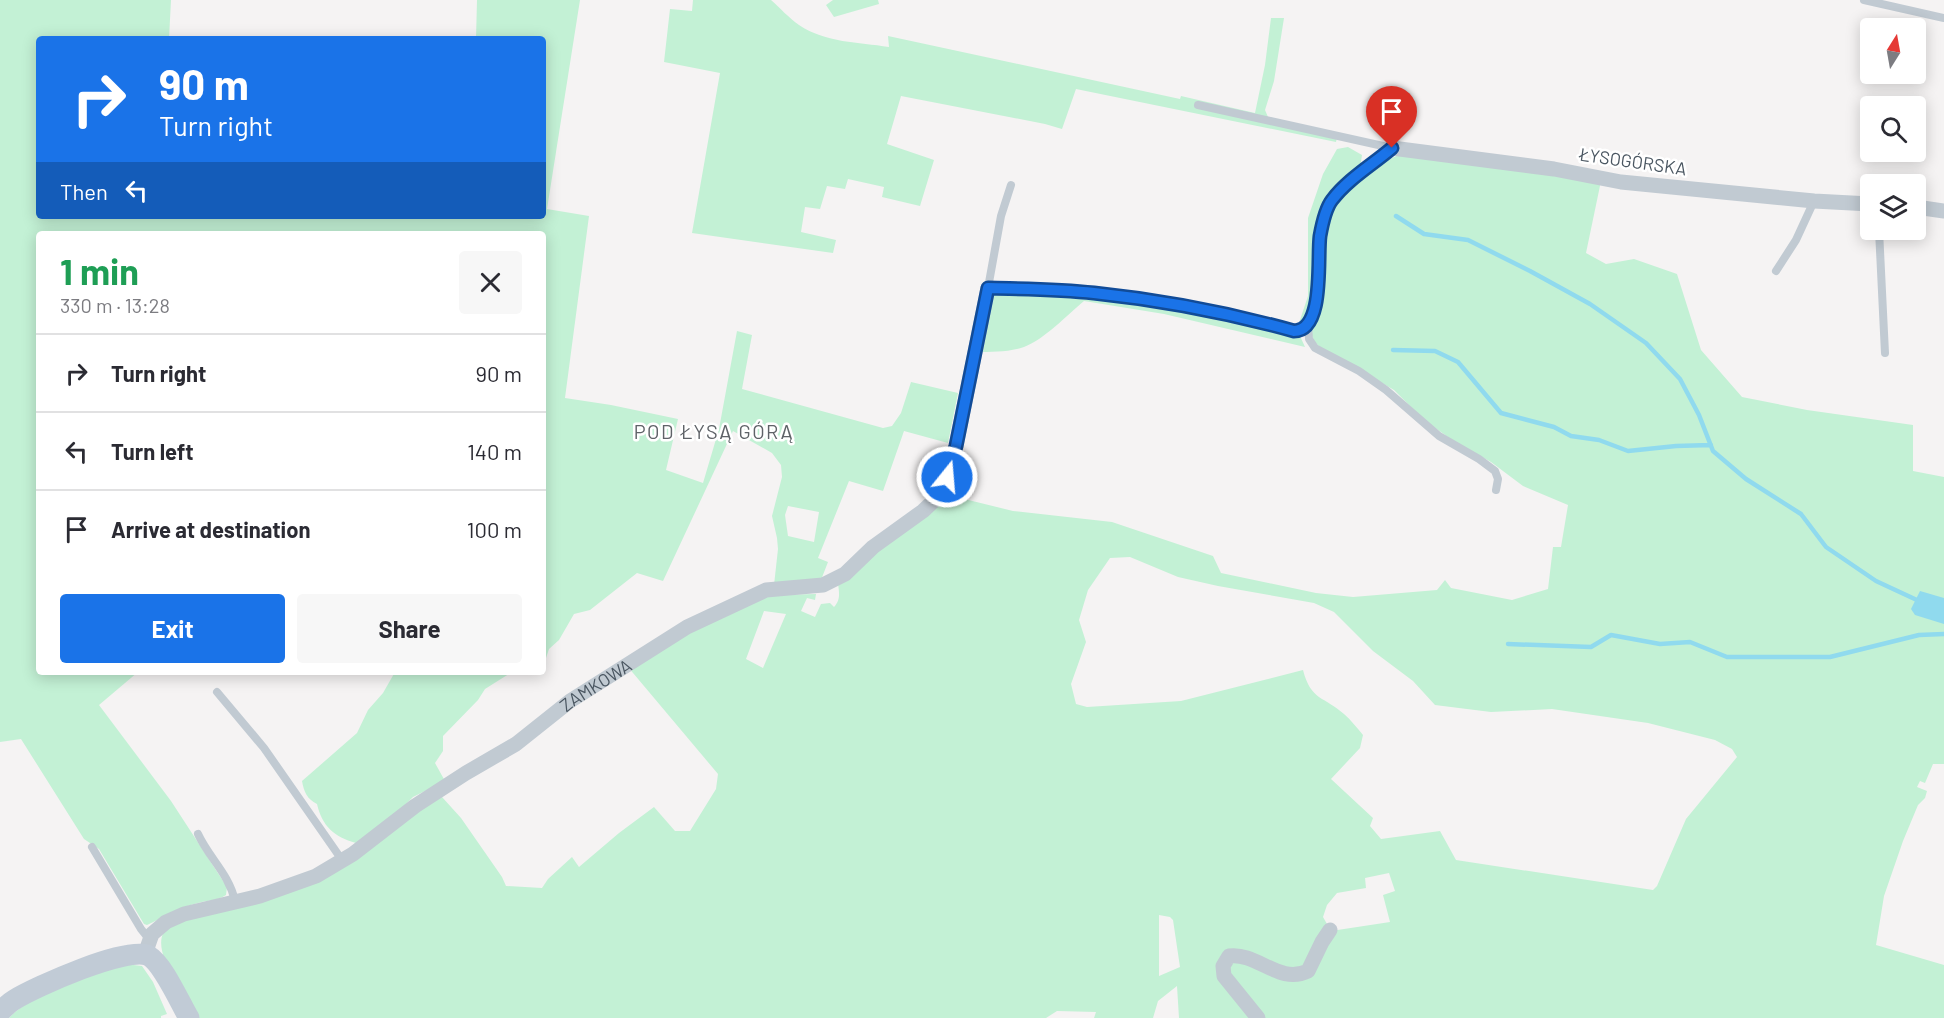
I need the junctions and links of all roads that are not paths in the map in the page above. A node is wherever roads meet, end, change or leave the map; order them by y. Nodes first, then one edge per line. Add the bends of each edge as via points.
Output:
1 (1864, 0) edge
2 (1944, 18) edge
3 (1198, 105) dead end
4 (1392, 148) junction
5 (1011, 184) dead end
6 (1814, 201) junction
7 (1860, 203) edge
8 (1926, 208) edge
9 (1944, 211) edge
10 (1879, 240) edge
11 (1776, 271) dead end
12 (988, 288) junction
13 (1308, 326) junction
14 (1885, 353) dead end
15 (1496, 490) dead end
16 (217, 692) dead end
17 (198, 834) dead end
18 (92, 847) dead end
19 (342, 860) junction
20 (235, 901) junction
21 (1330, 930) dead end
22 (147, 947) junction
23 (0, 1012) edge
24 (189, 1018) edge
25 (1258, 1018) edge

1 - 2 lane
3 - 4 lane
4 - 6 street, ŁYSOGÓRSKA via 1554,169 1621,182
4 - 13 lane via 1331,201 1320,237 1317,293
5 - 12 lane
6 - 7 street, ŁYSOGÓRSKA
6 - 11 lane
8 - 9 street
10 - 14 lane
12 - 13 lane via 1093,293 1240,317 1294,331
12 - 19 street, ZAMKOWA via 956,446 942,493 923,511 873,547 845,574 823,585 766,590 687,627 570,701 516,744 424,800
13 - 15 lane via 1315,348 1359,371 1440,436 1495,471
16 - 19 lane via 264,748
17 - 20 lane via 226,876
18 - 22 lane via 141,929
19 - 20 street, ZAMKOWA via 316,876
20 - 22 street, ZAMKOWA via 184,914 158,928
21 - 25 street via 1308,971 1298,976 1238,955 1229,956 1223,966 1224,976
22 - 23 street via 46,983 13,1000
22 - 24 street

